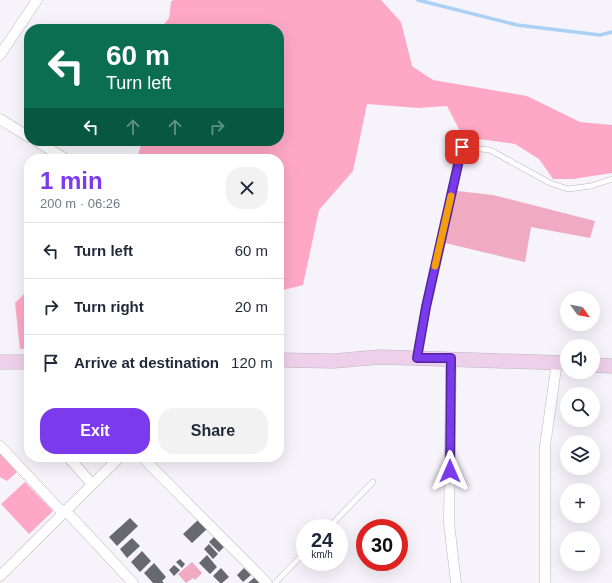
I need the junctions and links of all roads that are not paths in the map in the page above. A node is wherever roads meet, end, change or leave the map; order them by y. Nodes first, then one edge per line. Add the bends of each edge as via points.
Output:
1 (37, 0) edge
2 (0, 55) edge
3 (0, 120) edge
4 (24, 134) edge
5 (44, 146) edge
6 (58, 154) edge
7 (612, 179) edge
8 (417, 358) junction
9 (451, 358) junction
10 (284, 360) edge
11 (0, 362) edge
12 (24, 362) edge
13 (560, 363) edge
14 (600, 365) edge
15 (612, 366) edge
16 (560, 373) edge
17 (0, 446) edge
18 (73, 462) edge
19 (115, 462) edge
20 (147, 462) edge
21 (373, 482) dead end
22 (92, 484) junction
23 (64, 511) junction
24 (337, 519) edge
25 (296, 561) edge
26 (0, 576) edge
27 (133, 583) edge
28 (267, 583) edge
29 (275, 583) edge
30 (456, 583) edge
31 (546, 583) edge

1 - 2 street
3 - 4 street
5 - 6 street
7 - 8 lane via 591,186 568,189 550,183 490,150 462,147
8 - 9 street
8 - 10 street
9 - 13 street
9 - 30 street via 449,523
11 - 12 street
14 - 15 street
16 - 31 street via 545,446
17 - 23 street
18 - 22 street
19 - 22 street
20 - 28 street
21 - 24 lane
22 - 23 street
23 - 26 street
23 - 27 street
25 - 29 lane

